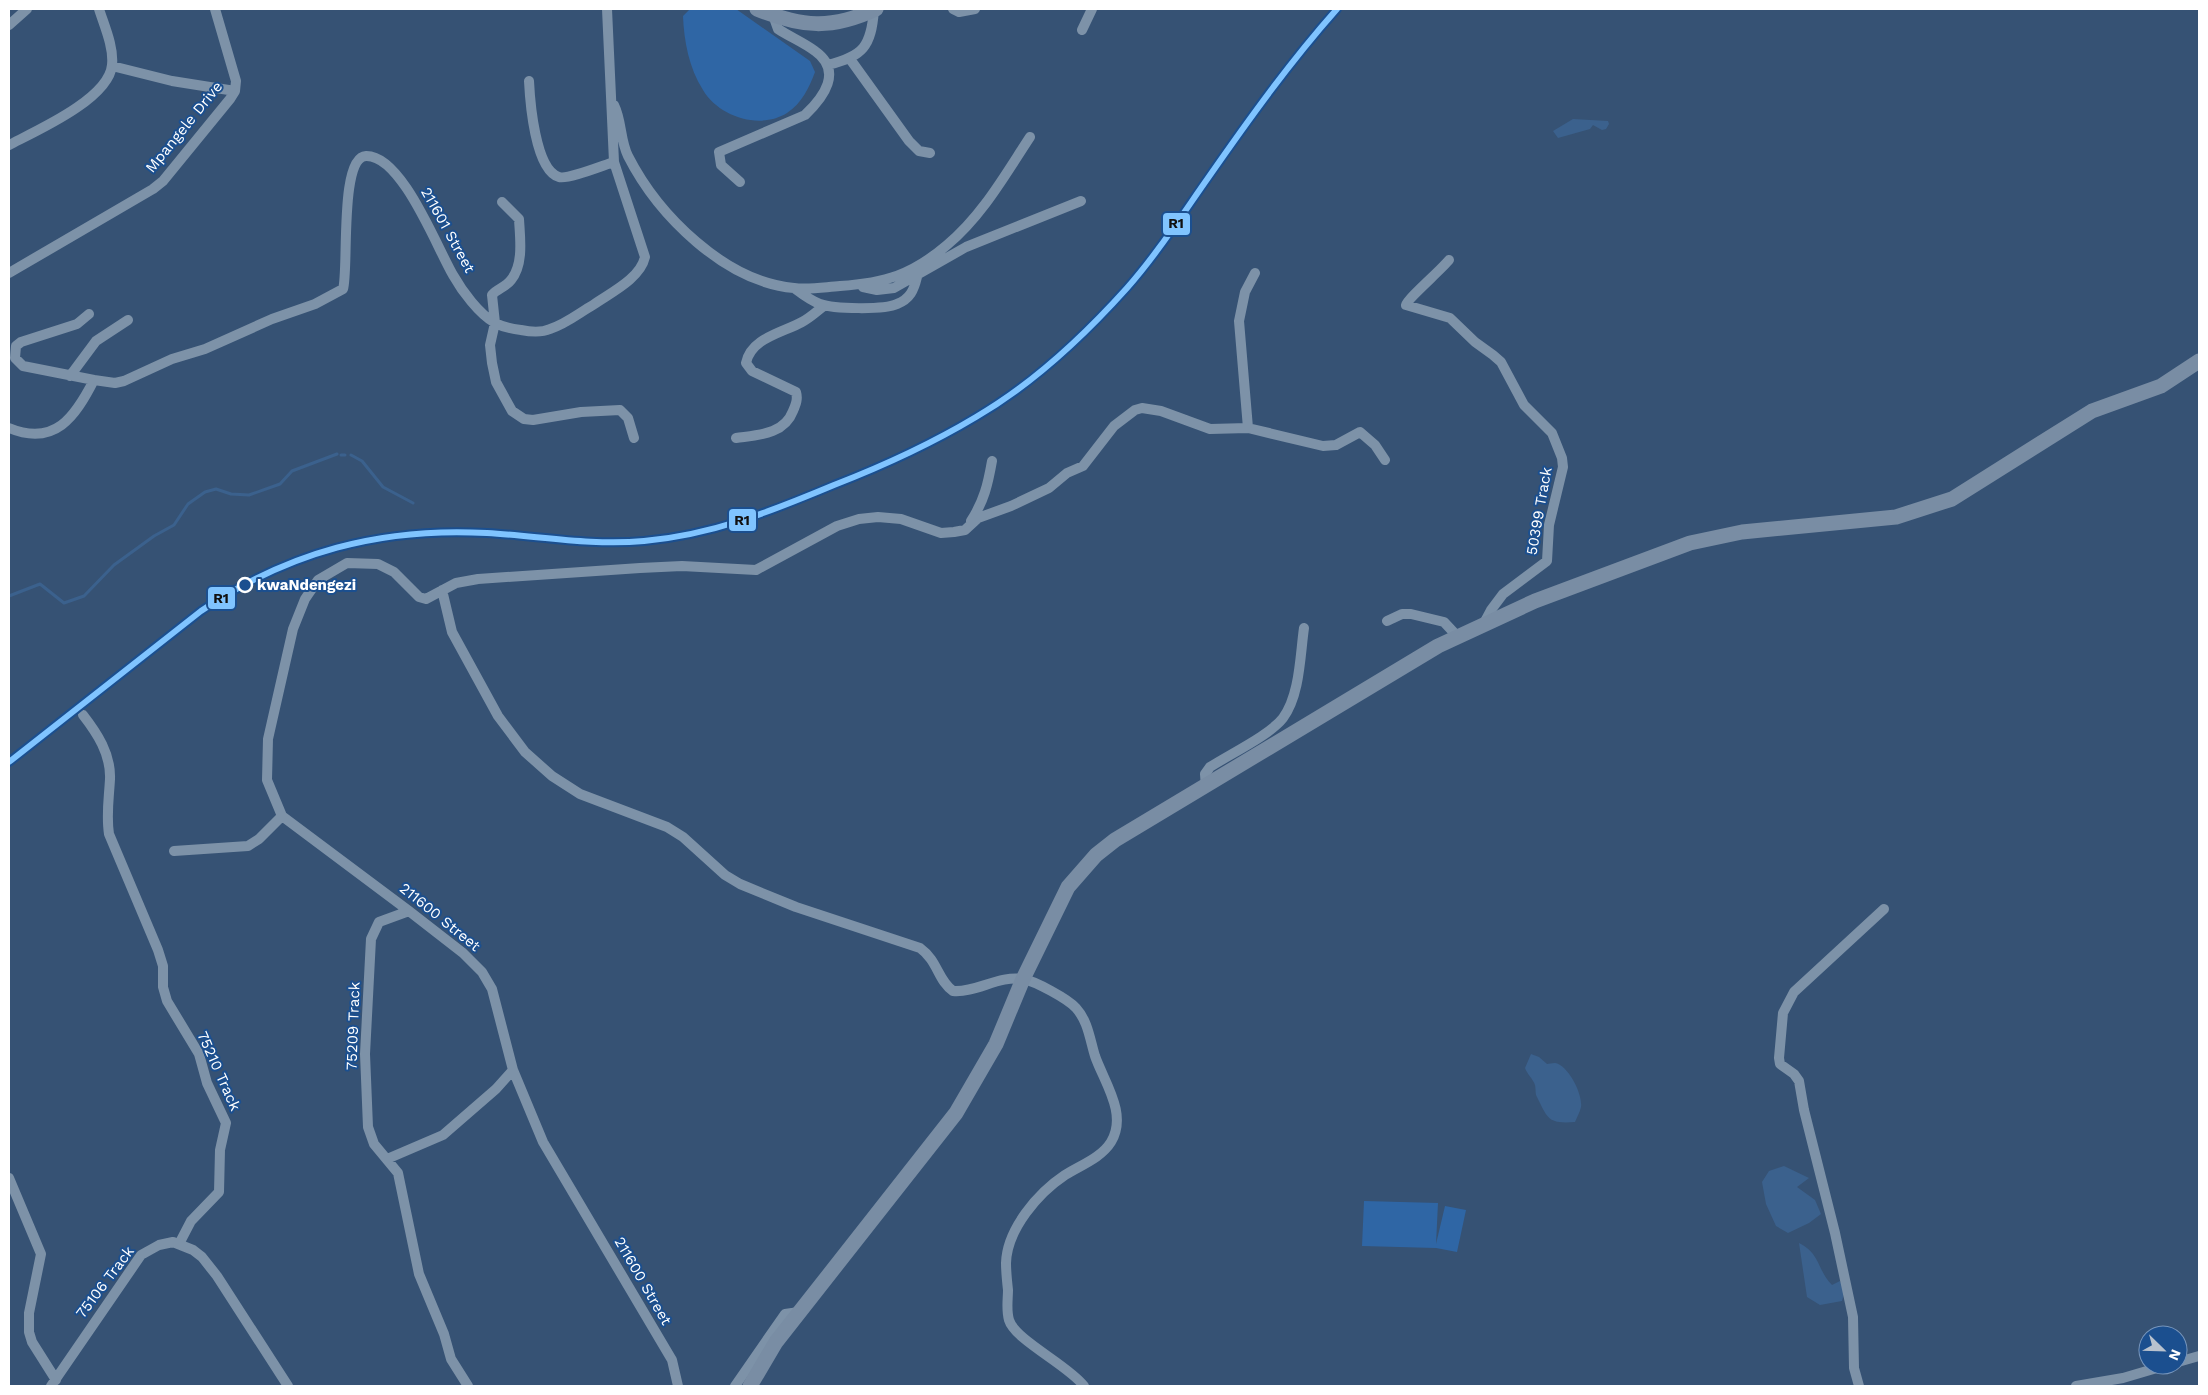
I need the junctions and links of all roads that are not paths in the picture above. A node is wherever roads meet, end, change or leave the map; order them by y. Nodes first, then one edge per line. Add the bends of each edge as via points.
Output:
1 (27, 9) edge
2 (99, 9) edge
3 (215, 9) edge
4 (607, 9) edge
5 (757, 9) edge
6 (875, 9) edge
7 (952, 9) edge
8 (976, 9) edge
9 (1092, 9) edge
10 (773, 16) junction
11 (9, 25) edge
12 (1082, 30) dead end
13 (850, 59) junction
14 (828, 65) junction
15 (112, 66) junction
16 (529, 81) dead end
17 (235, 91) junction
18 (611, 100) junction
19 (1030, 137) dead end
20 (9, 145) edge
21 (930, 153) dead end
22 (614, 162) junction
23 (740, 182) dead end
24 (1081, 201) dead end
25 (502, 202) dead end
26 (1449, 260) dead end
27 (9, 273) edge
28 (1255, 273) dead end
29 (916, 278) junction
30 (855, 285) junction
31 (794, 288) junction
32 (824, 306) junction
33 (89, 314) dead end
34 (128, 320) dead end
35 (495, 323) junction
36 (2199, 361) edge
37 (70, 376) junction
38 (94, 380) junction
39 (9, 428) edge
40 (1248, 428) junction
41 (634, 438) dead end
42 (736, 438) dead end
43 (1385, 460) dead end
44 (992, 461) dead end
45 (965, 530) junction
46 (442, 590) junction
47 (1387, 621) dead end
48 (1484, 625) junction
49 (1304, 628) dead end
50 (1458, 637) junction
51 (83, 715) dead end
52 (1206, 787) junction
53 (282, 816) junction
54 (174, 850) dead end
55 (1884, 909) dead end
56 (410, 911) junction
57 (1023, 979) junction
58 (513, 1070) junction
59 (387, 1159) junction
60 (9, 1178) edge
61 (179, 1244) junction
62 (799, 1312) junction
63 (2138, 1374) edge
64 (53, 1383) edge
65 (288, 1386) edge
66 (468, 1386) edge
67 (678, 1386) edge
68 (735, 1386) edge
69 (750, 1386) edge
70 (1084, 1386) edge
71 (1859, 1386) edge
72 (2076, 1386) edge

1 - 11 street
2 - 15 street
3 - 17 street, Mpangele Drive via 236,81
4 - 18 street, 211601 Street
5 - 10 street
6 - 10 street via 836,23 787,21
6 - 13 street via 867,40 859,54
7 - 8 street via 959,12
9 - 12 street
10 - 14 street via 778,29 816,51
13 - 14 street
13 - 21 street via 909,141 919,151
14 - 23 street via 831,74 826,89 805,115 719,152 721,165
15 - 17 street via 172,81
15 - 20 street via 99,88 71,112
16 - 22 street via 535,135 554,174 563,178
17 - 27 street, Mpangele Drive via 153,189
18 - 22 street, 211601 Street
18 - 31 street via 628,156 677,225 722,261 742,272
19 - 30 street via 977,215 948,245 894,278
22 - 35 street, 211601 Street via 643,248 645,257 640,270 608,295 550,330 534,333
24 - 29 street via 966,248
25 - 35 street via 519,219 520,258 511,280 492,294
26 - 48 street, 50399 Track via 1406,305 1450,318 1501,362 1524,405 1552,433 1563,467 1549,525 1547,561 1503,594
28 - 40 street via 1245,292 1239,321
29 - 30 street via 886,290
29 - 32 street via 913,292 897,304 857,308
30 - 31 street
31 - 32 street
32 - 42 street via 801,322 757,343 751,350 747,366 796,392 796,404 787,422 777,430
33 - 37 street via 77,324 21,342 14,352 17,362 23,366
34 - 37 street via 96,341
35 - 38 street, 211601 Street via 453,276 410,192 389,167 366,156 358,160 348,204 344,246 346,282 343,289 315,304 124,381
35 - 41 street via 490,345 496,382 518,416 533,420 620,410 628,418
36 - 48 street via 2161,386 2092,411 1952,499 1896,517 1742,532 1690,543 1535,601
37 - 38 street
38 - 39 street via 79,409 59,428 39,434 24,434
40 - 43 street via 1323,446 1336,445 1360,432 1375,445
40 - 45 street via 1210,429 1161,411 1135,410 1114,426 1083,466 1067,473 1049,488 978,518
44 - 45 street via 984,499
45 - 46 street via 941,533 901,519 859,519 837,526 756,570 682,566 640,568 478,579 456,583
46 - 53 street via 431,598 419,598 394,572 378,564 347,564 318,580 305,598 268,739 267,780
46 - 57 street via 452,632 498,716 525,752 552,776 580,794 667,827 740,884 796,907 920,948 934,961 946,985 953,991
47 - 50 street via 1402,614 1411,614 1444,622
48 - 50 street
49 - 52 street via 1295,688 1283,718 1266,733 1210,767 1205,774
50 - 52 street
51 - 61 street, 75210 Track via 98,734 106,753 110,776 109,834 158,950 167,1001 195,1047 206,1083 226,1123 220,1150 219,1192 192,1222
52 - 57 street via 1096,854 1061,898
53 - 54 street via 248,846
53 - 56 street, 211600 Street
55 - 71 street via 1794,992 1783,1014 1779,1058 1780,1064 1799,1081 1852,1317 1854,1368
56 - 58 street, 211600 Street via 463,952 482,972 492,989
56 - 59 street, 75209 Track via 379,922 371,939 365,1054 368,1127 374,1144
57 - 62 street via 996,1044 956,1112
57 - 70 street via 1065,998 1078,1009 1110,1088 1116,1120 1115,1134 1102,1152 1064,1176 1031,1207 1013,1237 1006,1263 1008,1312 1012,1327 1074,1373
58 - 59 street via 443,1135
58 - 67 street, 211600 Street via 543,1142 672,1360
59 - 66 street, 75209 Track via 394,1166 401,1183 414,1257 424,1289 451,1359
60 - 64 street via 41,1254 29,1313 29,1332
61 - 64 street, 75106 Track via 159,1245 141,1255
61 - 65 street via 202,1257 217,1276
62 - 68 street via 784,1314
62 - 69 street via 776,1342
63 - 72 street

